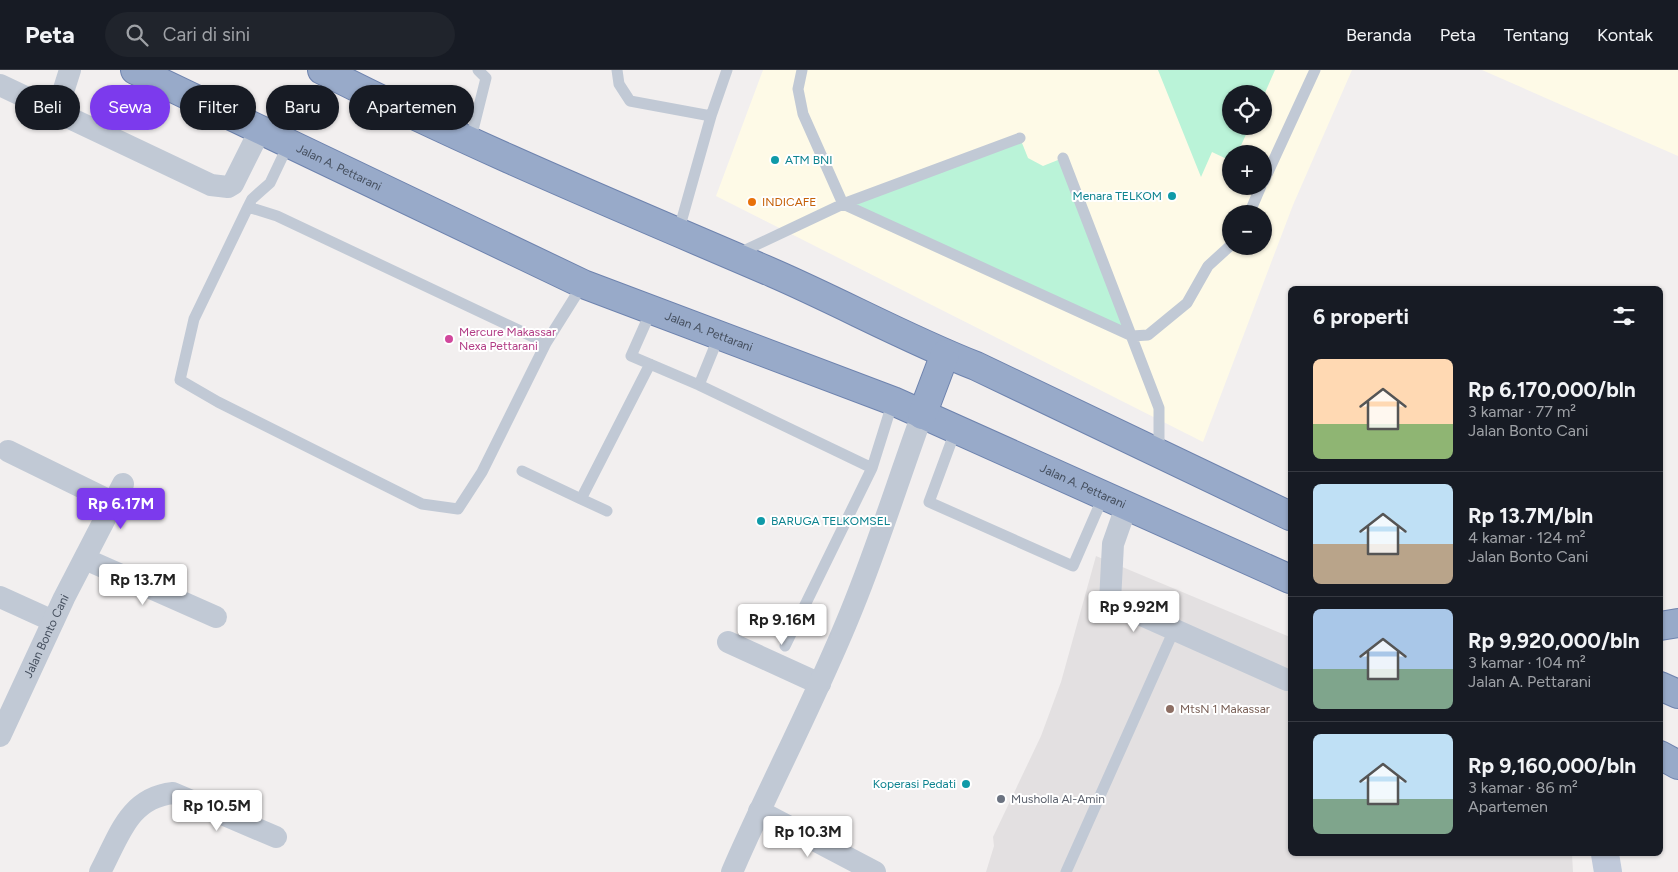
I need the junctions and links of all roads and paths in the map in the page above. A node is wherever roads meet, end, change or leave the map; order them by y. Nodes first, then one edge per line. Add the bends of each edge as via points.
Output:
1 (70, 70) edge
2 (135, 70) edge
3 (322, 70) edge
4 (478, 70) edge
5 (617, 70) edge
6 (727, 70) edge
7 (802, 70) edge
8 (1315, 70) edge
9 (0, 85) edge
10 (65, 85) edge
11 (15, 92) edge
12 (711, 116) junction
13 (80, 122) edge
14 (260, 130) junction
15 (1020, 138) dead end
16 (470, 142) junction
17 (288, 143) junction
18 (1063, 158) dead end
19 (1272, 164) edge
20 (843, 204) junction
21 (248, 207) junction
22 (678, 233) junction
23 (1222, 253) edge
24 (732, 256) junction
25 (583, 284) junction
26 (651, 312) junction
27 (719, 336) junction
28 (1132, 336) junction
29 (546, 343) junction
30 (945, 354) junction
31 (650, 364) junction
32 (699, 385) junction
33 (893, 401) junction
34 (922, 415) junction
35 (956, 429) junction
36 (8, 452) dead end
37 (1159, 455) junction
38 (872, 468) junction
39 (522, 470) dead end
40 (581, 499) junction
41 (1115, 502) junction
42 (607, 511) dead end
43 (1288, 515) edge
44 (85, 560) junction
45 (1288, 578) edge
46 (0, 597) edge
47 (216, 617) dead end
48 (53, 621) junction
49 (1678, 623) edge
50 (1663, 626) edge
51 (1174, 630) junction
52 (728, 642) dead end
53 (786, 646) dead end
54 (1287, 680) dead end
55 (820, 684) junction
56 (1663, 687) edge
57 (1678, 694) edge
58 (0, 736) edge
59 (1663, 757) edge
60 (1678, 765) edge
61 (759, 810) junction
62 (276, 837) dead end
63 (1605, 856) edge
64 (100, 872) edge
65 (732, 872) edge
66 (876, 872) edge
67 (1066, 872) edge
68 (1608, 872) edge

1 - 10 street
2 - 14 highway, Jalan A. Pettarani
3 - 16 highway
4 - 16 lane via 486,78
5 - 12 lane via 618,84 630,101
6 - 12 lane
7 - 20 lane via 798,89 804,114
8 - 19 lane
9 - 11 street
12 - 22 lane
13 - 14 street via 212,186 228,187 233,184
14 - 17 highway, Jalan A. Pettarani
15 - 20 lane
16 - 22 highway
17 - 21 lane via 270,183 252,198
17 - 25 highway, Jalan A. Pettarani
18 - 28 lane
20 - 24 lane
20 - 28 lane
21 - 29 lane via 277,216
21 - 29 lane via 194,319 180,380 422,504 458,509 482,472
22 - 24 highway
23 - 28 lane via 1208,266 1187,303 1148,335
24 - 30 highway
25 - 26 highway, Jalan A. Pettarani
25 - 29 lane
26 - 27 highway, Jalan A. Pettarani
26 - 31 lane via 631,356
27 - 32 lane
27 - 33 highway, Jalan A. Pettarani
28 - 37 lane via 1158,408
30 - 34 highway
30 - 37 highway
31 - 32 lane
31 - 40 lane
32 - 38 lane
33 - 34 highway, Jalan A. Pettarani
33 - 38 lane
34 - 35 highway, Jalan A. Pettarani
34 - 55 street via 854,604
35 - 41 highway, Jalan A. Pettarani
35 - 41 lane via 929,502 1073,566
36 - 44 street, Jalan Bonto Cani via 118,493
37 - 43 highway
38 - 53 lane
39 - 40 lane
40 - 42 lane
41 - 45 highway, Jalan A. Pettarani
41 - 51 street via 1110,601
44 - 47 street
44 - 48 street, Jalan Bonto Cani
46 - 48 street
48 - 58 street, Jalan Bonto Cani
49 - 50 highway
51 - 54 street
51 - 67 lane
52 - 55 street
55 - 61 street
56 - 57 highway
59 - 60 highway
61 - 65 street
61 - 66 street
62 - 64 street via 173,794 158,795 131,814
63 - 68 main road

